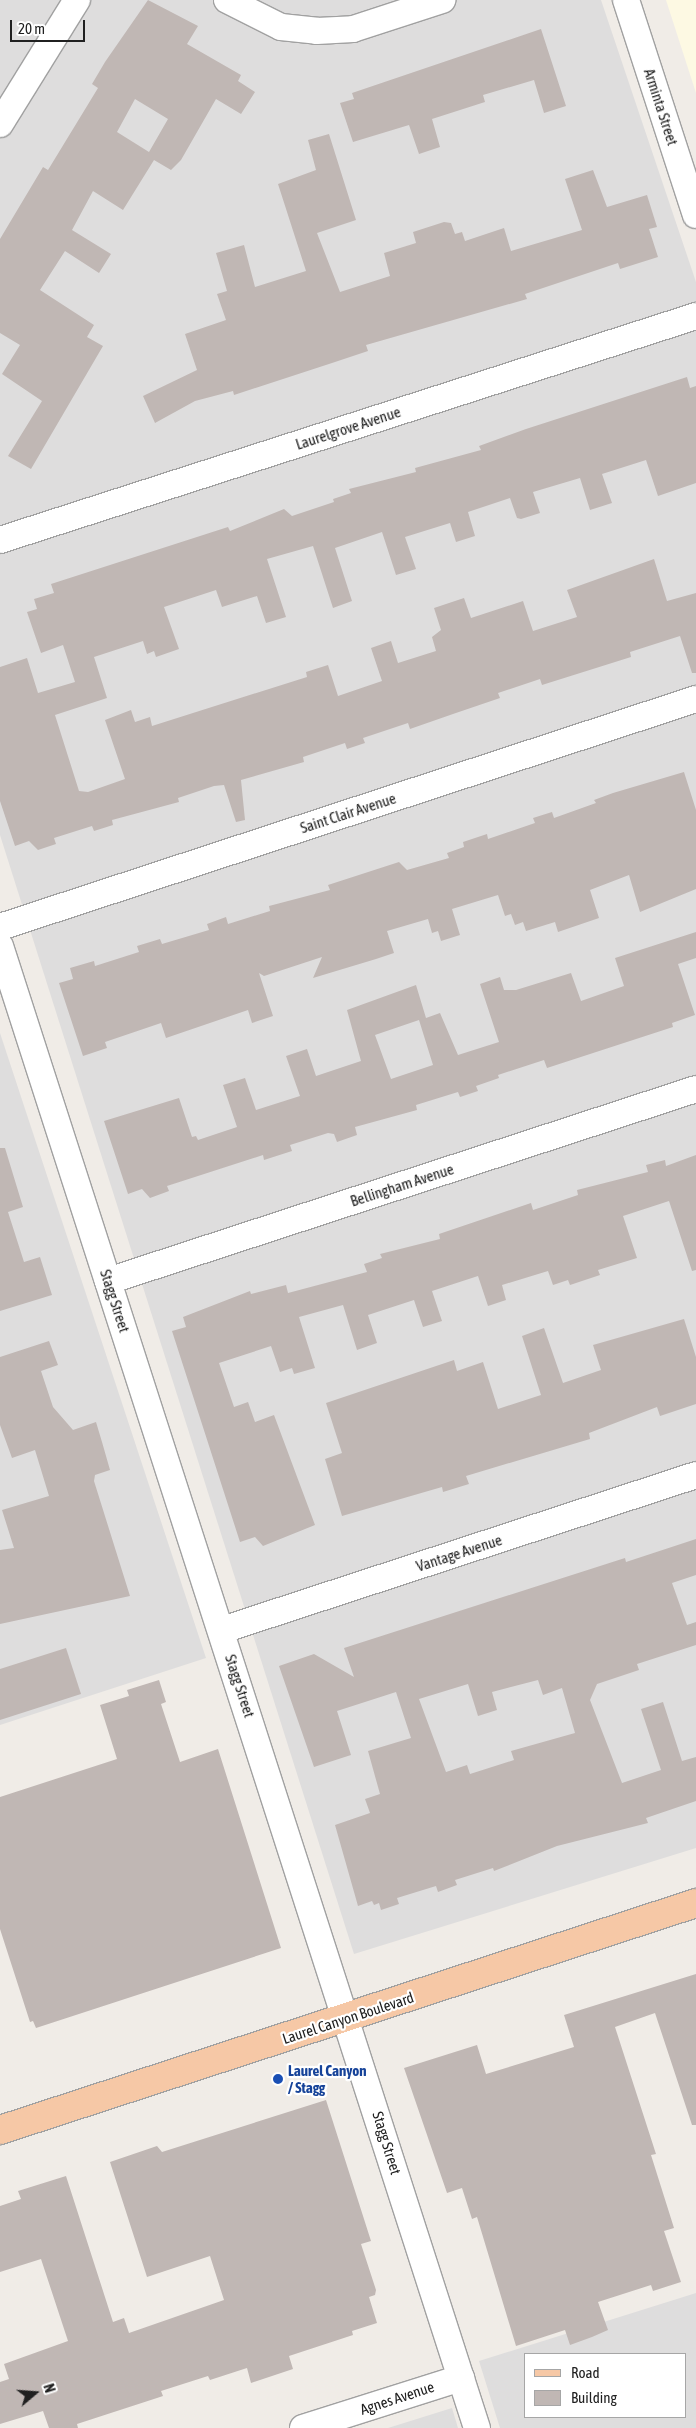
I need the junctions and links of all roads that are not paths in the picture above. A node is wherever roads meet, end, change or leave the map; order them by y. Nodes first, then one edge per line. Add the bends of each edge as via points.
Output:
1 (77, 0) edge
2 (228, 0) edge
3 (442, 0) edge
4 (626, 0) edge
5 (0, 124) edge
6 (696, 215) edge
7 (696, 316) edge
8 (0, 540) edge
9 (696, 699) edge
10 (0, 927) edge
11 (2, 961) edge
12 (696, 1088) edge
13 (108, 1281) junction
14 (696, 1475) edge
15 (222, 1630) junction
16 (696, 1903) edge
17 (348, 2018) junction
18 (0, 2130) edge
19 (461, 2378) junction
20 (303, 2428) edge
21 (477, 2428) edge

1 - 5 street
2 - 3 street via 281,27 317,31 353,29
4 - 6 street, Arminta Street
7 - 8 street, Laurelgrove Avenue
9 - 10 street, Saint Clair Avenue
11 - 13 street, Stagg Street
12 - 13 street, Bellingham Avenue
13 - 15 street, Stagg Street
14 - 15 street, Vantage Avenue
15 - 17 street, Stagg Street
16 - 17 main road, Laurel Canyon Boulevard
17 - 18 main road, Laurel Canyon Boulevard
17 - 19 street, Stagg Street
19 - 20 street, Agnes Avenue
19 - 21 street, Stagg Street

